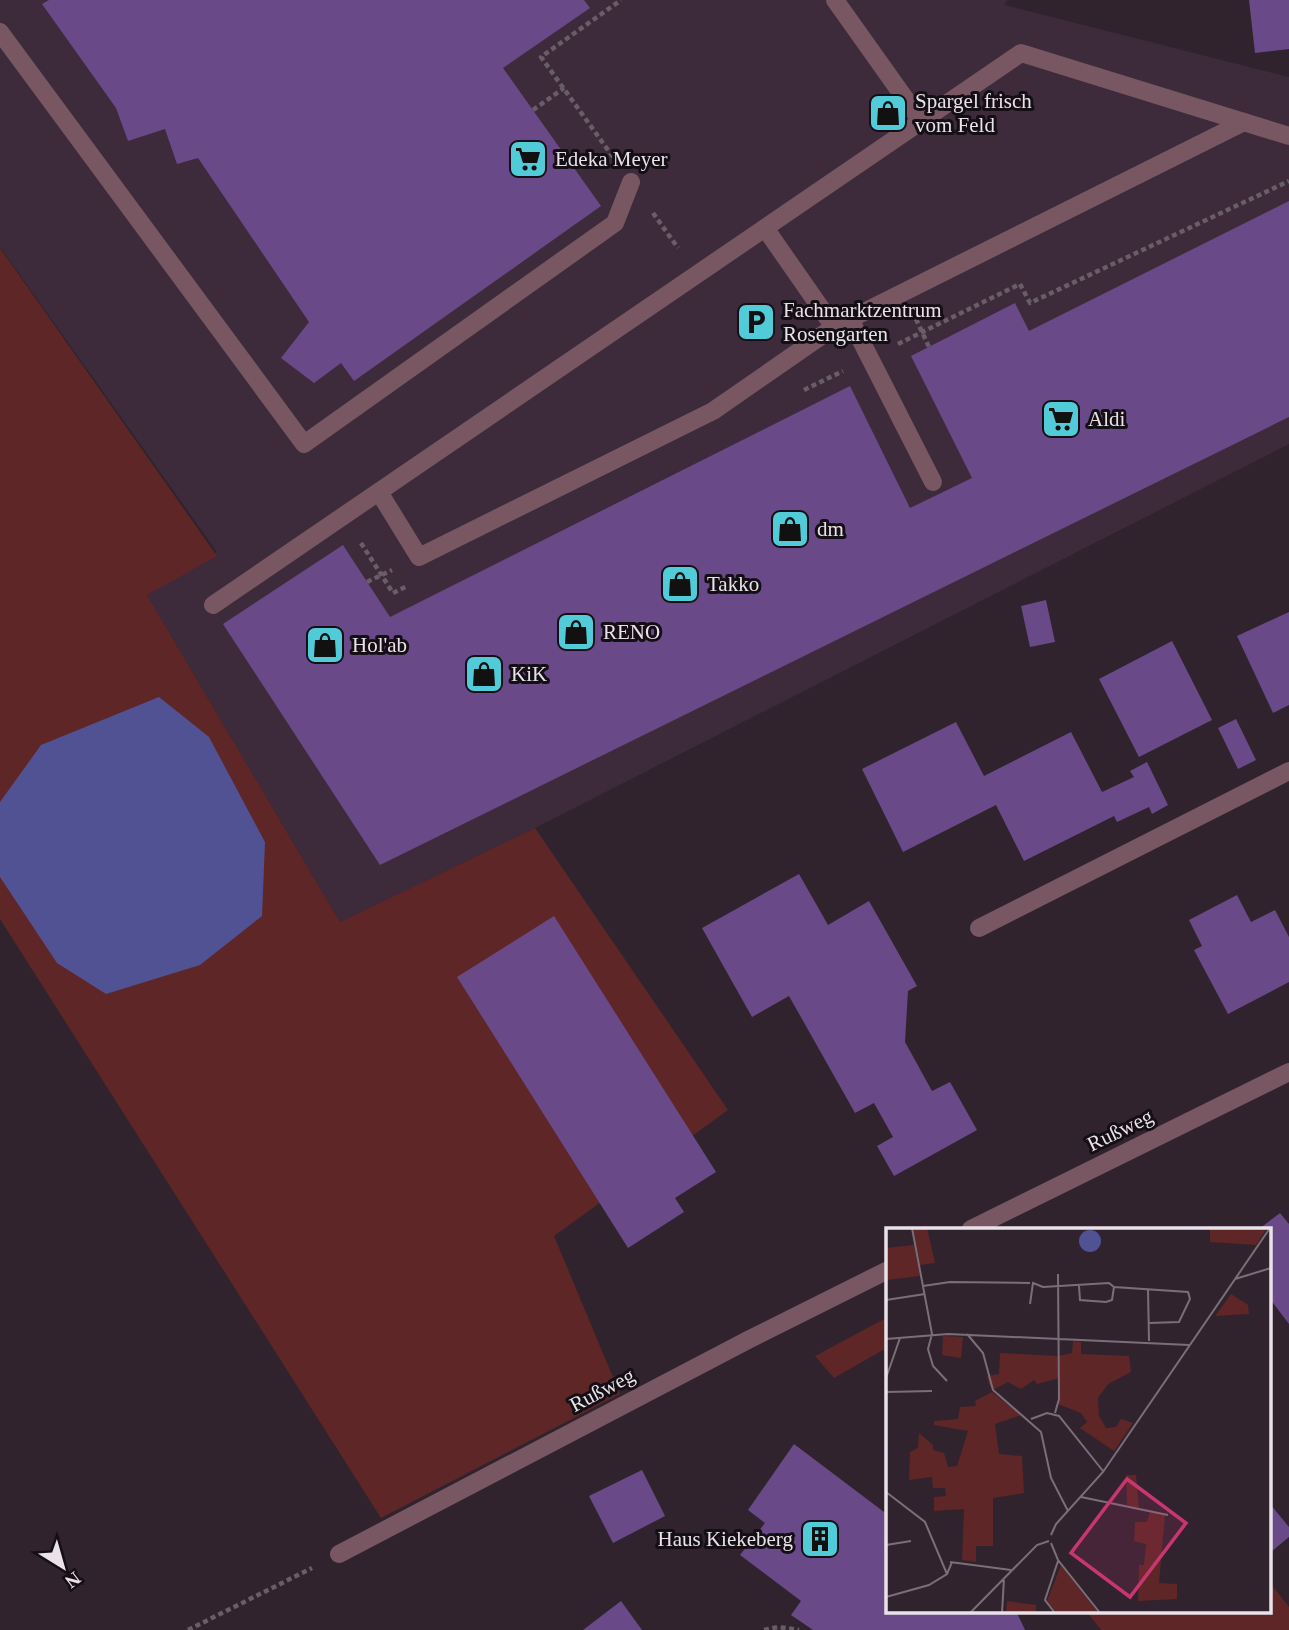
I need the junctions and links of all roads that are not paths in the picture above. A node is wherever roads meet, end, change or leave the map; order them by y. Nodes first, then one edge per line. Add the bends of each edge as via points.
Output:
1 (835, 0) edge
2 (0, 32) edge
3 (921, 121) junction
4 (1244, 122) junction
5 (1289, 136) edge
6 (631, 182) dead end
7 (765, 228) junction
8 (842, 323) junction
9 (933, 482) dead end
10 (379, 492) junction
11 (213, 605) dead end
12 (1289, 771) edge
13 (979, 928) dead end
14 (1289, 1072) edge
15 (973, 1228) edge
16 (886, 1271) edge
17 (339, 1554) road end

1 - 3 street
2 - 6 street via 304,444 615,223
3 - 4 street via 1021,53
3 - 7 street
4 - 5 street
4 - 8 street
7 - 8 street
7 - 10 street
8 - 9 street
8 - 10 street via 713,411 419,557
10 - 11 street
12 - 13 street
14 - 15 street, Rußweg
16 - 17 street, Rußweg

